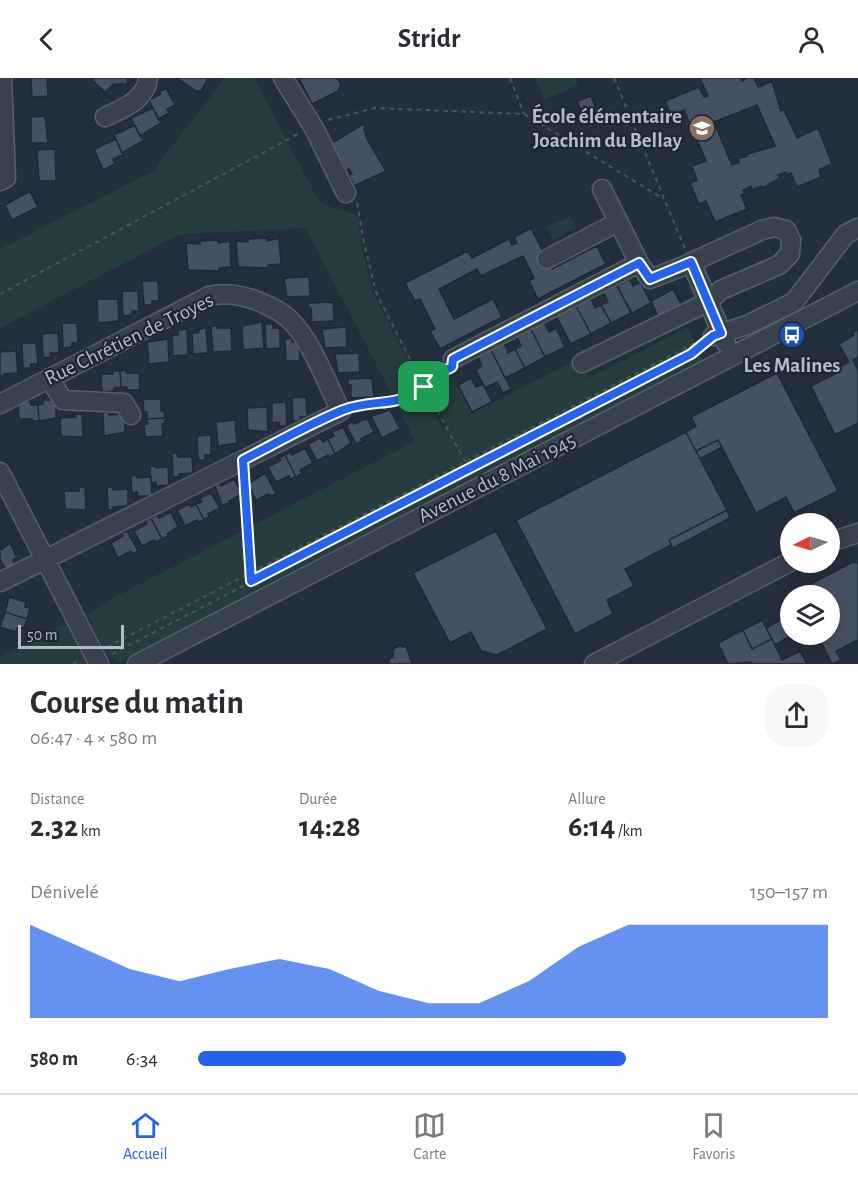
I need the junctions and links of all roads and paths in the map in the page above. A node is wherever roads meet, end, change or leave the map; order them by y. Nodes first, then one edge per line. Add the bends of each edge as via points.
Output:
1 (2, 78) edge
2 (148, 78) edge
3 (283, 78) edge
4 (510, 78) edge
5 (614, 78) edge
6 (524, 114) junction
7 (105, 117) dead end
8 (312, 126) junction
9 (0, 181) edge
10 (602, 189) dead end
11 (346, 193) joint
12 (662, 198) junction
13 (618, 222) junction
14 (858, 228) edge
15 (547, 259) dead end
16 (691, 262) junction
17 (639, 263) junction
18 (858, 291) edge
19 (0, 294) edge
20 (708, 302) junction
21 (717, 334) junction
22 (732, 356) junction
23 (453, 359) joint
24 (582, 363) dead end
25 (49, 378) junction
26 (424, 387) junction
27 (0, 404) edge
28 (341, 411) junction
29 (131, 415) dead end
30 (243, 460) junction
31 (465, 460) junction
32 (469, 468) junction
33 (0, 472) edge
34 (858, 534) edge
35 (840, 539) edge
36 (45, 557) junction
37 (780, 567) edge
38 (250, 572) junction
39 (251, 581) junction
40 (0, 582) edge
41 (97, 660) edge
42 (73, 664) edge
43 (137, 664) edge
44 (594, 664) edge

1 - 9 street via 6,178
2 - 7 street via 130,106
3 - 8 street
4 - 6 path
5 - 12 path
6 - 8 path via 375,108
6 - 12 path
8 - 11 street
8 - 19 path
10 - 13 street
11 - 26 path via 359,204 376,292
12 - 16 path
13 - 15 street
13 - 17 street
14 - 21 street via 846,234 794,302 747,325
16 - 17 street via 650,279
16 - 20 street
16 - 20 street via 774,227 786,230 791,240 790,254 779,266 722,290
17 - 23 street
18 - 22 street, Avenue du 8 Mai 1945
20 - 21 street
20 - 24 street
21 - 22 street
21 - 31 path
21 - 32 path via 691,354
22 - 43 street, Avenue du 8 Mai 1945
23 - 26 path via 452,367 444,371 434,369
25 - 27 street, Rue Chrétien de Troyes
25 - 28 street, Rue Chrétien de Troyes via 209,296 233,294 270,306 291,320
25 - 29 street via 63,400 124,403
26 - 28 path via 391,403
26 - 31 path
28 - 30 street
30 - 36 street
30 - 38 path
31 - 32 path
31 - 38 path
32 - 39 path
33 - 36 street
34 - 35 street
36 - 40 street
36 - 41 street
37 - 44 street
38 - 39 path
38 - 41 path
39 - 41 path
41 - 42 path

